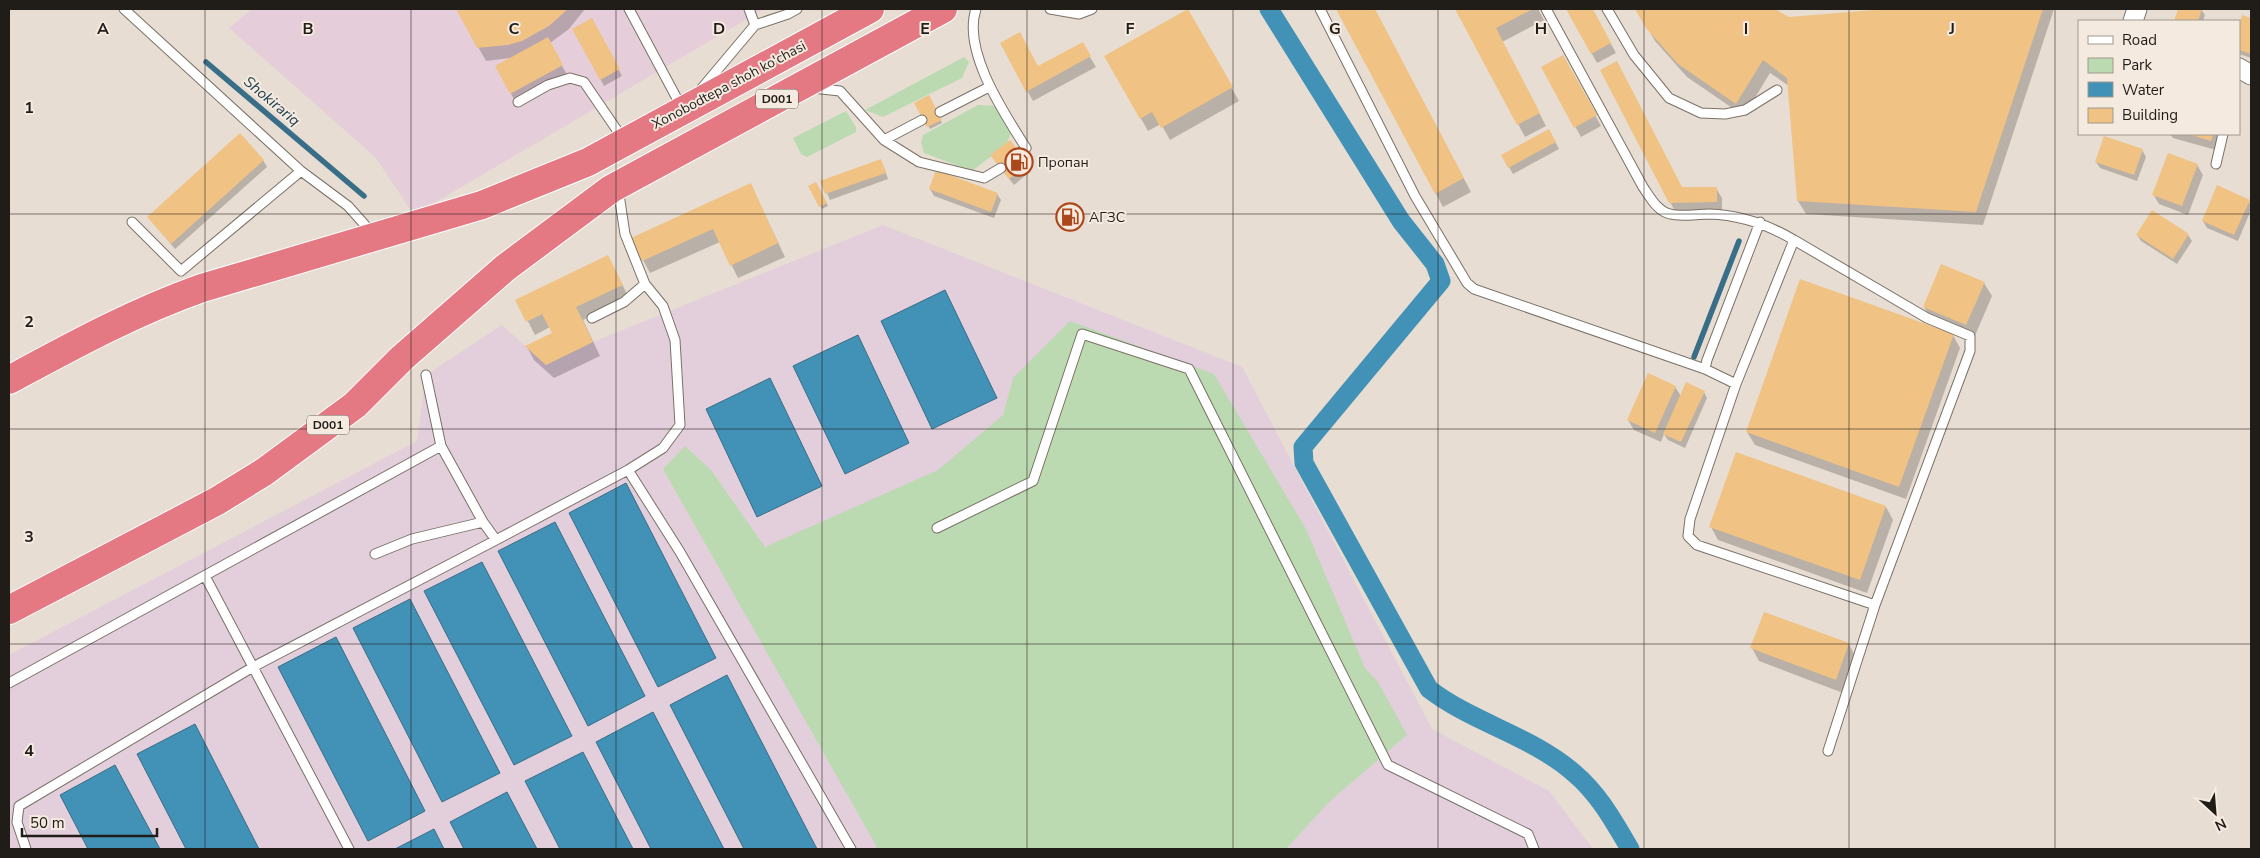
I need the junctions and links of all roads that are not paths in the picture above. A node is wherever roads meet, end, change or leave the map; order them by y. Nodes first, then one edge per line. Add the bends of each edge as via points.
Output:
1 (629, 9) edge
2 (749, 9) edge
3 (797, 9) edge
4 (870, 9) edge
5 (943, 9) edge
6 (976, 9) edge
7 (1050, 9) edge
8 (1092, 9) edge
9 (1320, 9) edge
10 (1546, 9) edge
11 (1607, 9) edge
12 (128, 10) edge
13 (755, 25) junction
14 (886, 39) junction
15 (2240, 69) edge
16 (2251, 75) edge
17 (800, 86) junction
18 (989, 87) junction
19 (1777, 90) dead end
20 (518, 102) dead end
21 (684, 109) junction
22 (940, 112) dead end
23 (922, 120) dead end
24 (2223, 135) edge
25 (884, 140) junction
26 (625, 141) junction
27 (1020, 153) dead end
28 (2216, 164) dead end
29 (1001, 168) dead end
30 (300, 171) junction
31 (614, 187) junction
32 (132, 222) dead end
33 (1760, 222) junction
34 (374, 236) junction
35 (1794, 240) junction
36 (645, 284) junction
37 (592, 318) dead end
38 (1705, 369) junction
39 (426, 375) dead end
40 (9, 380) edge
41 (1736, 384) junction
42 (441, 446) junction
43 (628, 470) junction
44 (483, 522) junction
45 (937, 528) dead end
46 (496, 540) junction
47 (375, 554) dead end
48 (204, 576) junction
49 (1875, 605) junction
50 (9, 610) edge
51 (253, 667) junction
52 (9, 682) edge
53 (1828, 750) dead end
54 (848, 848) edge
55 (26, 849) edge
56 (349, 849) edge
57 (1534, 849) edge

1 - 21 lane
2 - 13 lane
3 - 13 lane
4 - 14 highway
4 - 21 highway, Xonobodtepa shoh ko'chasi / D001
5 - 14 highway, D001
6 - 18 lane via 973,39
7 - 8 lane via 1079,14
9 - 38 lane via 1434,230 1474,289
10 - 33 lane via 1643,187 1658,208 1670,214 1716,214
11 - 19 lane via 1634,55 1669,98 1701,113 1725,114 1745,110
12 - 30 lane
13 - 21 lane
14 - 17 highway, D001
15 - 16 street
17 - 25 lane via 840,92
17 - 31 highway, D001
18 - 22 lane
18 - 27 lane via 1026,148
20 - 26 lane via 548,85 570,78 584,82
21 - 26 highway, Xonobodtepa shoh ko'chasi / D001
23 - 25 lane
24 - 28 lane
25 - 29 lane via 928,165 984,178
26 - 34 highway, Xonobodtepa shoh ko'chasi / D001 via 588,162 482,205
30 - 32 lane via 181,270
30 - 34 lane via 348,206
31 - 36 lane via 625,234
31 - 50 highway, D001 via 505,268 402,358 355,405 264,472 217,502
33 - 35 lane
33 - 38 lane
34 - 40 highway, D001 via 162,302
35 - 41 lane
35 - 49 lane via 1928,318 1970,336 1970,351
36 - 37 lane via 624,302
36 - 43 lane via 663,306 675,340 680,425 663,448
38 - 41 lane
39 - 42 lane
41 - 49 lane via 1690,519 1688,536 1697,544
42 - 44 lane
42 - 48 lane
43 - 46 lane
43 - 54 lane via 680,552
44 - 46 lane
44 - 47 lane via 412,539
45 - 57 lane via 1033,481 1082,334 1189,369 1388,765 1528,834
46 - 51 lane
48 - 51 lane
48 - 52 lane
49 - 53 lane
51 - 55 lane via 18,806 17,822
51 - 56 lane

